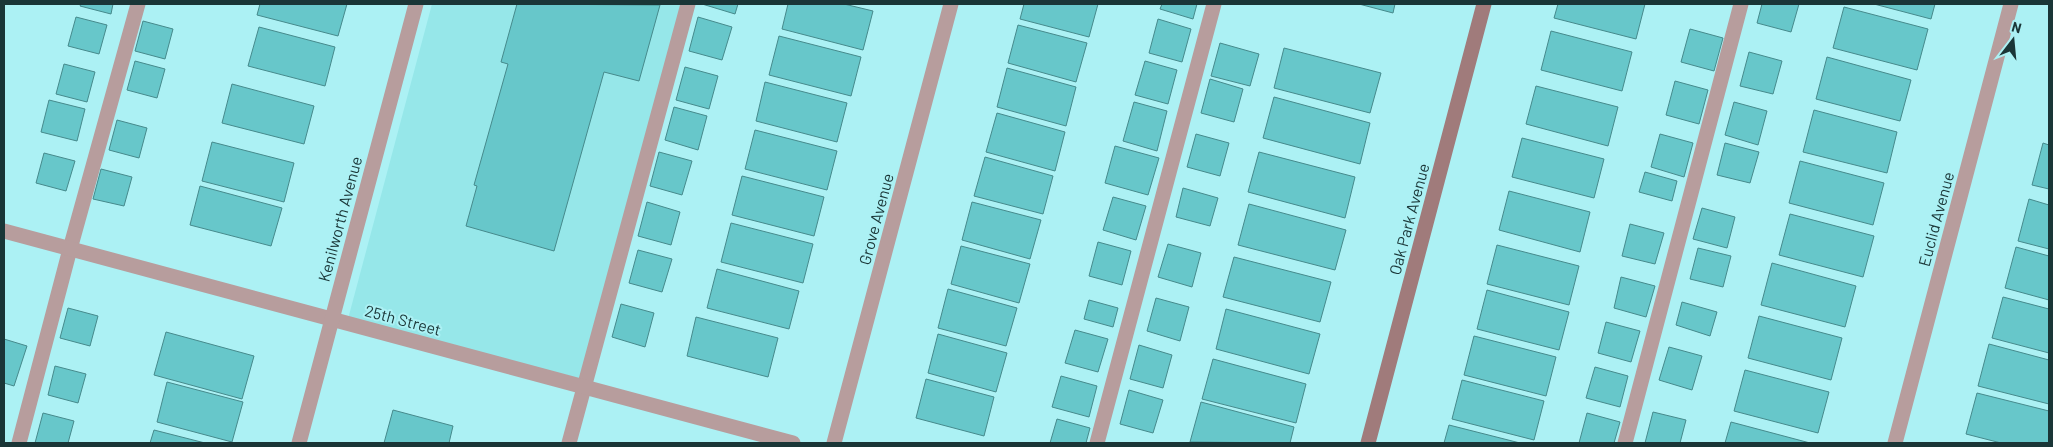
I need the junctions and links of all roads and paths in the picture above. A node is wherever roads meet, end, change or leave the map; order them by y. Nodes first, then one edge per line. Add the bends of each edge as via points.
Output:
1 (138, 4) edge
2 (416, 4) edge
3 (688, 4) edge
4 (951, 4) edge
5 (1214, 4) edge
6 (1484, 4) edge
7 (1741, 4) edge
8 (2011, 4) edge
9 (4, 231) edge
10 (70, 249) junction
11 (332, 320) junction
12 (584, 387) junction
13 (19, 443) edge
14 (299, 443) edge
15 (569, 443) edge
16 (793, 443) edge
17 (834, 443) edge
18 (1097, 443) edge
19 (1368, 443) edge
20 (1625, 443) edge
21 (1895, 443) edge

1 - 10 street
2 - 11 street, Kenilworth Avenue
3 - 12 street
4 - 17 street, Grove Avenue
5 - 18 street
6 - 19 street, Oak Park Avenue
7 - 20 street
8 - 21 street, Euclid Avenue
9 - 10 street, 25th Street
10 - 11 street, 25th Street
10 - 13 street
11 - 12 street, 25th Street
11 - 14 street, Kenilworth Avenue
12 - 15 street
12 - 16 street, 25th Street

